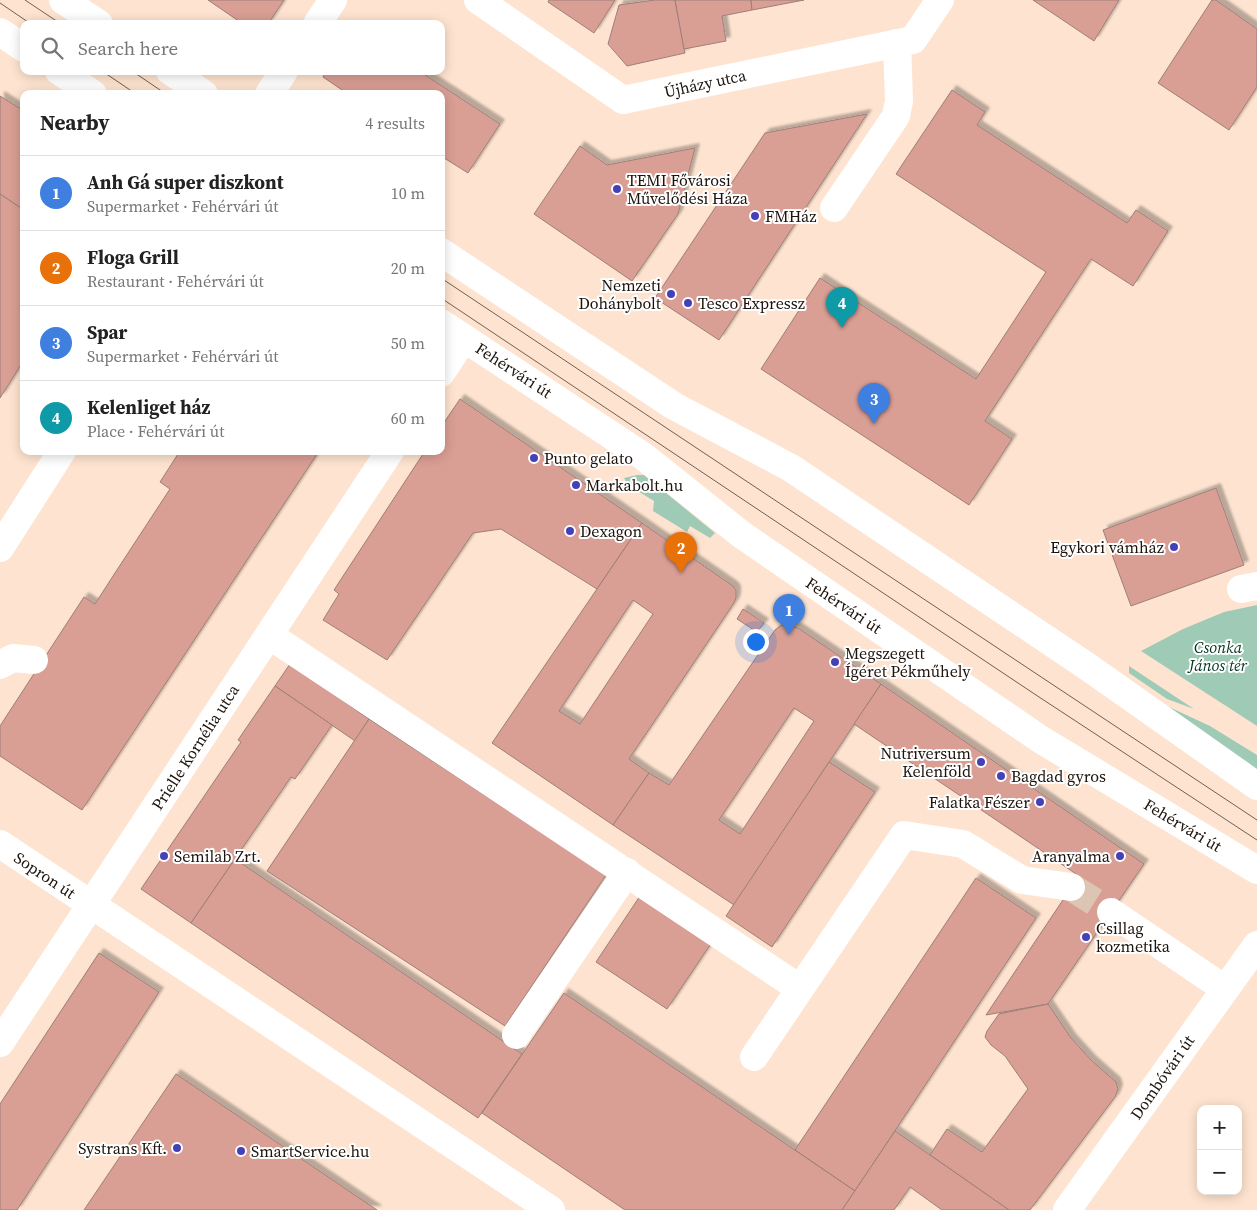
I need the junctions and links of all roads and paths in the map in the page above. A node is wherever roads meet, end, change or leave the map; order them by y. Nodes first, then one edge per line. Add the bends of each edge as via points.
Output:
1 (63, 0) edge
2 (478, 0) edge
3 (940, 0) edge
4 (332, 1) edge
5 (93, 20) edge
6 (320, 20) edge
7 (0, 32) edge
8 (897, 43) junction
9 (20, 45) edge
10 (65, 75) edge
11 (176, 75) edge
12 (281, 75) edge
13 (87, 90) edge
14 (198, 90) edge
15 (272, 90) edge
16 (834, 208) dead end
17 (445, 255) edge
18 (445, 326) edge
19 (464, 338) junction
20 (445, 367) edge
21 (59, 455) edge
22 (387, 455) edge
23 (0, 548) edge
24 (269, 635) junction
25 (34, 660) dead end
26 (0, 665) edge
27 (1257, 786) edge
28 (0, 844) edge
29 (1257, 870) edge
30 (627, 872) junction
31 (1071, 887) tunnel mouth
32 (91, 905) junction
33 (1111, 912) tunnel mouth
34 (1257, 945) edge
35 (799, 988) junction
36 (1225, 989) junction
37 (5, 1024) edge
38 (516, 1035) dead end
39 (754, 1057) dead end
40 (551, 1210) edge
41 (1067, 1210) edge

1 - 5 street
2 - 8 street, Újházy utca via 623,100
3 - 8 street, Újházy utca via 913,40
4 - 6 street
7 - 9 street
8 - 16 street via 899,102 896,116
10 - 13 street
11 - 14 street
12 - 15 street
17 - 27 street via 674,406 791,468 1088,667
18 - 19 street, Fehérvári út
19 - 20 street
19 - 29 street, Fehérvári út via 643,456 742,535 1033,734
21 - 23 street
22 - 24 street, Prielle Kornélia utca
24 - 30 street
24 - 32 street, Prielle Kornélia utca
25 - 26 street via 13,658
28 - 32 street, Sopron út
30 - 35 street
30 - 38 street
31 - 35 street via 1022,880 963,844 904,835
32 - 37 street, Prielle Kornélia utca
32 - 40 street, Sopron út
33 - 36 street
34 - 36 street, Dombóvári út
35 - 39 street
36 - 41 street, Dombóvári út

